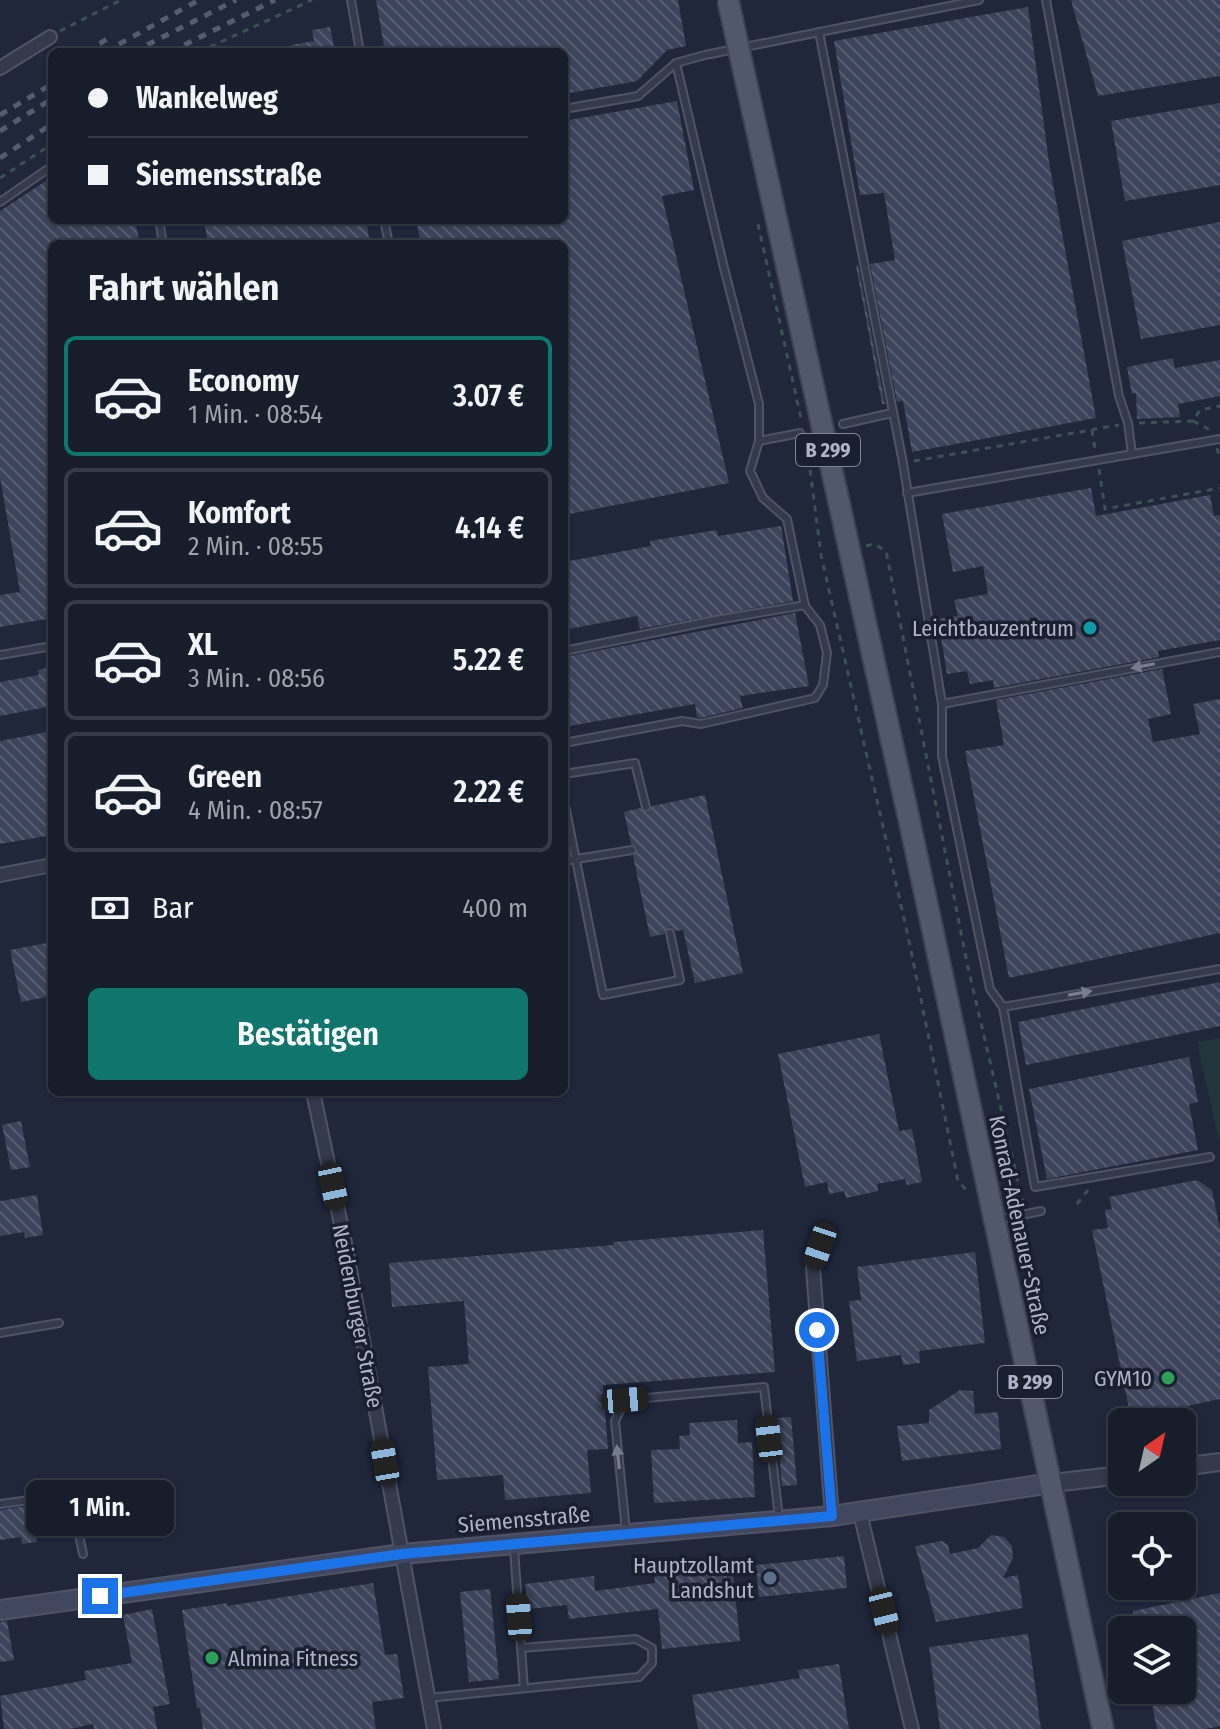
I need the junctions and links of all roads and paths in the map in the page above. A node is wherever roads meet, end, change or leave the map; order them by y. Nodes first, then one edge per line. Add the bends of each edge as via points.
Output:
1 (121, 0) edge
2 (312, 0) edge
3 (351, 0) edge
4 (728, 0) edge
5 (979, 0) edge
6 (1046, 0) edge
7 (819, 32) junction
8 (50, 37) joint
9 (208, 48) edge
10 (359, 48) edge
11 (676, 63) junction
12 (0, 68) edge
13 (568, 108) edge
14 (48, 147) edge
15 (48, 169) edge
16 (0, 178) edge
17 (0, 202) edge
18 (758, 225) dead end
19 (1220, 406) edge
20 (892, 413) junction
21 (1128, 423) junction
22 (843, 424) dead end
23 (801, 430) joint
24 (1092, 430) junction
25 (1220, 439) edge
26 (759, 441) junction
27 (807, 442) dead end
28 (1132, 454) junction
29 (1097, 459) junction
30 (903, 463) junction
31 (1220, 488) edge
32 (907, 493) junction
33 (874, 544) dead end
34 (805, 605) junction
35 (48, 647) edge
36 (568, 650) edge
37 (1220, 652) edge
38 (0, 655) edge
39 (942, 704) junction
40 (568, 742) edge
41 (568, 773) edge
42 (646, 807) dead end
43 (568, 820) edge
44 (632, 850) dead end
45 (576, 859) junction
46 (568, 860) edge
47 (48, 866) edge
48 (0, 875) edge
49 (670, 933) dead end
50 (1220, 969) edge
51 (1003, 1007) junction
52 (314, 1096) edge
53 (1210, 1157) dead end
54 (1087, 1178) junction
55 (1077, 1204) dead end
56 (1041, 1211) dead end
57 (1025, 1214) junction
58 (995, 1220) junction
59 (820, 1246) dead end
60 (59, 1323) dead end
61 (0, 1333) edge
62 (1220, 1462) edge
63 (1196, 1465) edge
64 (1108, 1477) edge
65 (1052, 1483) junction
66 (0, 1504) edge
67 (860, 1513) junction
68 (832, 1516) junction
69 (779, 1521) junction
70 (626, 1534) junction
71 (513, 1544) junction
72 (83, 1554) dead end
73 (402, 1554) junction
74 (0, 1610) edge
75 (521, 1648) junction
76 (524, 1688) junction
77 (428, 1698) junction
78 (434, 1729) edge
79 (912, 1729) edge
80 (1103, 1729) edge

1 - 8 path
2 - 9 path
3 - 10 lane
4 - 58 main road, Konrad-Adenauer-Straße / B 299, bridge
5 - 7 lane
6 - 21 lane
7 - 11 lane
7 - 20 lane
8 - 12 street
11 - 13 lane via 638,96
11 - 26 lane via 759,404
14 - 16 path
15 - 17 lane
18 - 23 path
19 - 21 path via 1200,410 1193,421
20 - 22 lane
20 - 30 lane
21 - 24 path
21 - 28 lane
23 - 26 lane
24 - 29 path
24 - 30 path
25 - 28 lane
26 - 34 lane via 750,471 763,498 787,519
27 - 58 path via 821,555 958,1181
28 - 29 lane
29 - 31 path via 1105,509
29 - 32 lane
30 - 32 lane
32 - 39 lane
33 - 57 path via 886,551 967,963
34 - 36 lane
34 - 40 lane via 820,625 827,653 823,685 815,698 701,724 682,721
35 - 38 lane
37 -> 39 lane
39 - 51 lane via 942,756 990,989
41 - 42 lane via 635,763
43 - 45 lane
44 - 45 lane
45 - 46 lane
45 - 49 lane via 603,995 680,980
47 - 48 street
51 -> 50 lane
51 - 54 lane via 1035,1187
52 - 73 street, Neidenburger Straße
53 - 54 lane
54 - 55 path via 1089,1188
56 - 57 lane
57 - 58 lane
58 - 65 main road, Konrad-Adenauer-Straße / B 299
59 - 68 street via 813,1268
60 - 61 lane
62 - 63 street
64 - 65 street
65 - 67 main road, Siemensstraße
65 - 80 main road, Konrad-Adenauer-Straße / B 299
66 - 72 lane via 71,1498
67 - 68 main road, Siemensstraße
67 - 79 street
68 - 69 main road, Siemensstraße
69 - 70 main road, Siemensstraße
70 -> 69 lane via 615,1421 625,1400 764,1387
70 - 71 main road, Siemensstraße
71 - 73 main road, Siemensstraße
71 - 75 lane
73 - 74 main road, Siemensstraße
73 - 77 street, Neidenburger Straße
75 - 76 lane
75 - 76 lane via 636,1639 652,1648 652,1663 639,1677
76 - 77 lane
77 - 78 street, Neidenburger Straße

